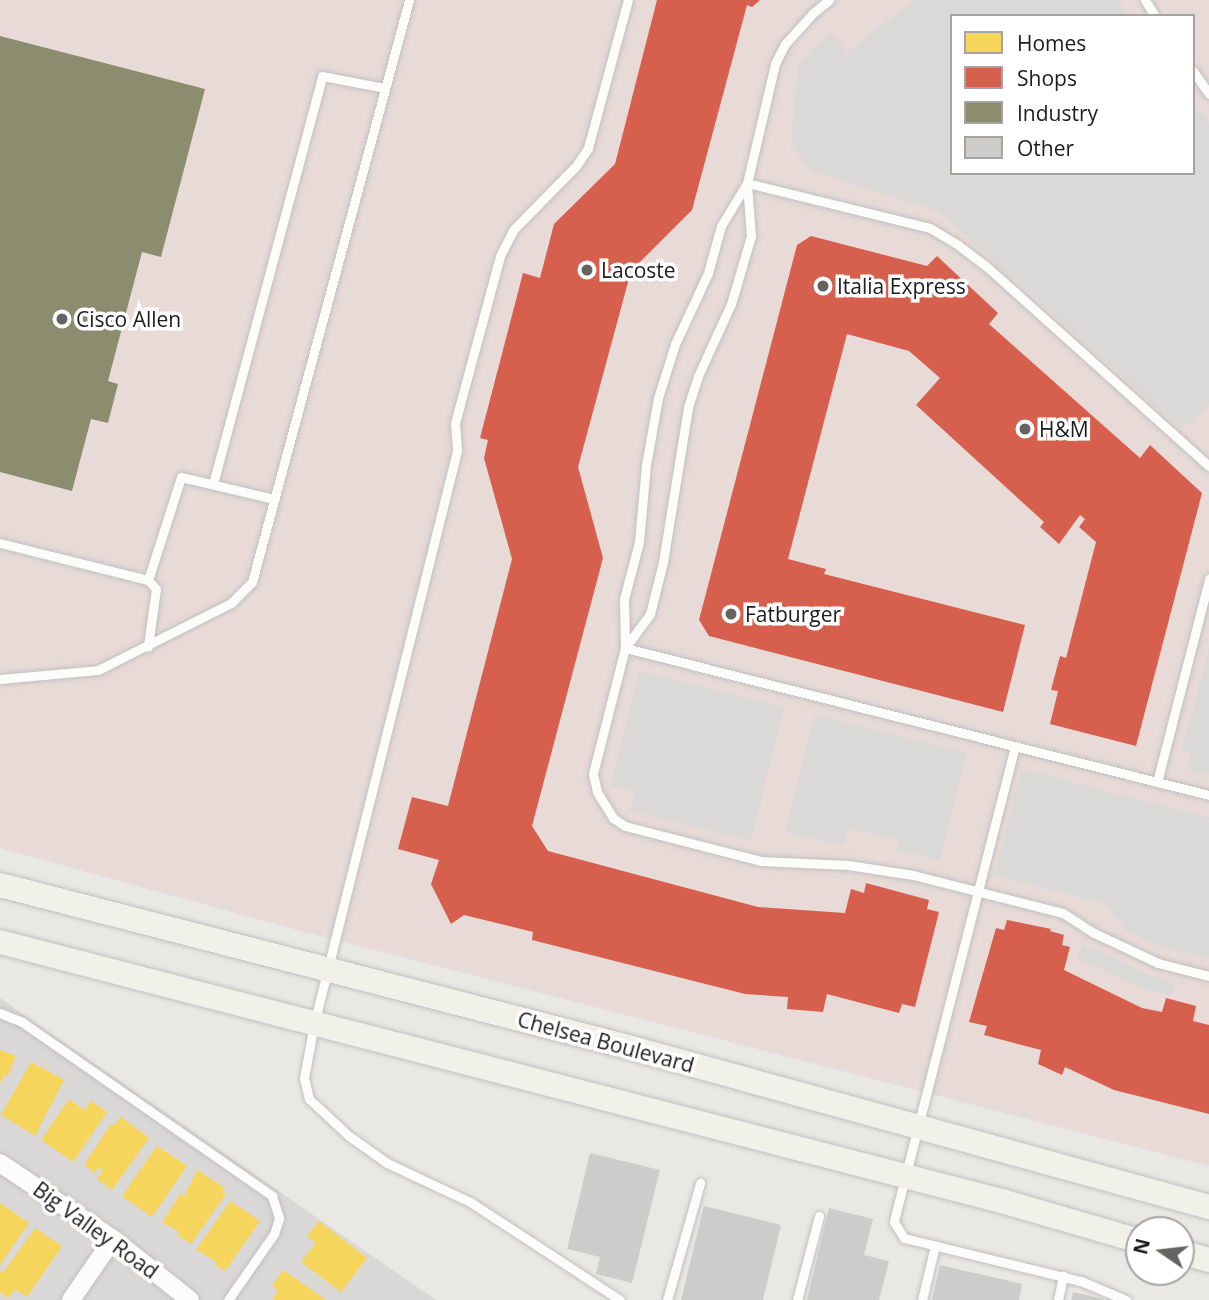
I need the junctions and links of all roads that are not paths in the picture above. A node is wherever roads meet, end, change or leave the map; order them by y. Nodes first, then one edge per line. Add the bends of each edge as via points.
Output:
1 (410, 0) edge
2 (628, 0) edge
3 (830, 0) edge
4 (1195, 74) edge
5 (386, 88) junction
6 (1209, 94) edge
7 (747, 183) junction
8 (1208, 462) edge
9 (213, 484) junction
10 (274, 499) junction
11 (0, 543) edge
12 (1209, 579) edge
13 (148, 580) junction
14 (148, 646) junction
15 (625, 648) junction
16 (0, 680) edge
17 (1015, 746) junction
18 (1157, 782) junction
19 (1209, 795) edge
20 (0, 885) edge
21 (976, 891) junction
22 (0, 942) edge
23 (329, 970) junction
24 (1209, 976) edge
25 (0, 1013) edge
26 (314, 1024) junction
27 (917, 1128) junction
28 (0, 1163) edge
29 (905, 1176) junction
30 (700, 1182) dead end
31 (1209, 1207) edge
32 (819, 1216) dead end
33 (1125, 1237) edge
34 (113, 1239) junction
35 (935, 1246) junction
36 (1063, 1276) junction
37 (71, 1300) edge
38 (190, 1300) edge
39 (228, 1300) edge
40 (620, 1300) edge
41 (667, 1300) edge
42 (797, 1300) edge
43 (922, 1300) edge
44 (1058, 1300) edge
45 (1126, 1300) edge

1 - 5 lane
2 - 23 lane via 588,148 514,229 500,256 455,423 457,451
3 - 7 lane via 785,44 775,64
4 - 6 lane
5 - 9 lane via 322,76
5 - 10 lane
7 - 8 lane via 930,228 986,266
7 - 15 lane via 721,226 708,272 675,344 658,398 639,542 624,599
7 - 15 lane via 751,236 731,304 688,407 650,614
9 - 10 lane
9 - 13 lane via 181,477
10 - 14 lane via 252,582 230,603
11 - 13 lane
12 - 18 lane
13 - 14 lane via 156,589
14 - 16 lane via 98,670
15 - 17 lane
15 - 21 lane via 593,774 604,806 625,827 761,861 874,867
17 - 18 lane
17 - 21 lane
18 - 19 lane
20 - 23 main road, Chelsea Boulevard
21 - 24 lane via 1063,913 1158,963
21 - 27 lane
22 - 26 main road
23 - 26 lane
23 - 27 main road, Chelsea Boulevard
25 - 39 lane via 22,1022 272,1196 279,1218 274,1234
26 - 29 main road
26 - 40 lane via 304,1078 309,1099 320,1110 399,1171 470,1202
27 - 29 lane
27 - 31 main road, Chelsea Boulevard
28 - 34 street, Big Valley Road
29 - 33 main road
29 - 35 lane via 894,1222 898,1232
30 - 41 lane
32 - 42 lane
34 - 37 street
34 - 38 street, Big Valley Road
35 - 36 lane
35 - 43 lane
36 - 44 lane
36 - 45 lane

